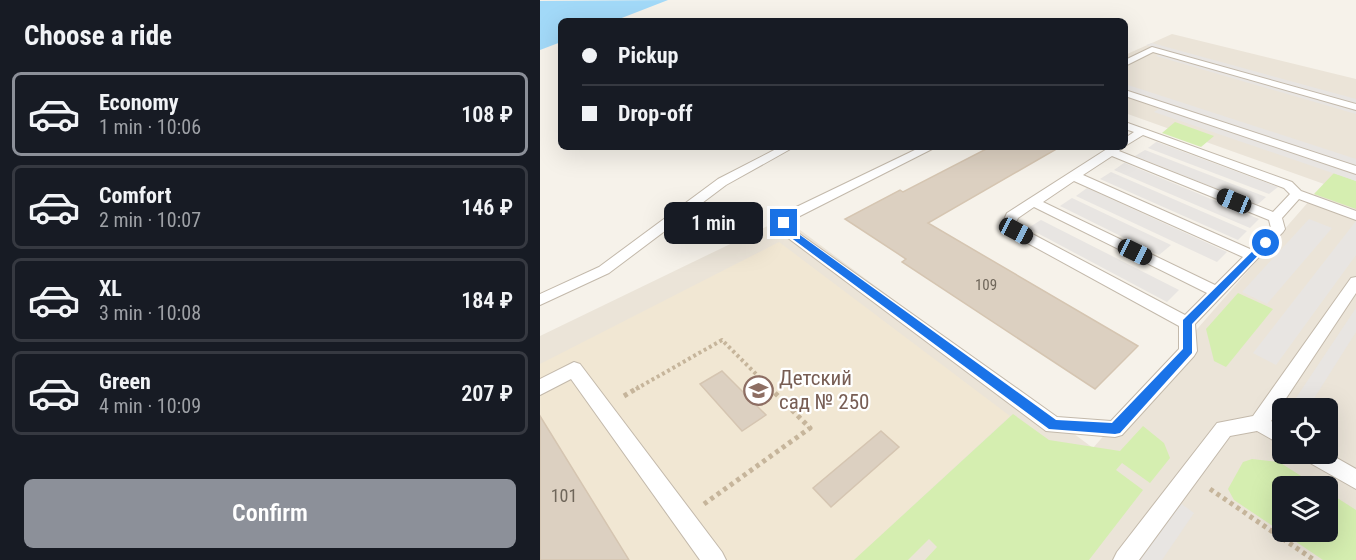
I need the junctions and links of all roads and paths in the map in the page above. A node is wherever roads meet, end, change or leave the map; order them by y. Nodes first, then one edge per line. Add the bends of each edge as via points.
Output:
1 (1128, 61) edge
2 (1128, 94) edge
3 (1356, 107) edge
4 (1128, 125) edge
5 (1142, 131) junction
6 (1128, 140) edge
7 (782, 150) edge
8 (924, 150) edge
9 (1113, 150) edge
10 (1116, 150) edge
11 (1356, 170) edge
12 (1074, 176) junction
13 (1297, 194) junction
14 (1034, 202) junction
15 (1356, 216) edge
16 (1275, 218) junction
17 (1253, 256) junction
18 (1356, 282) edge
19 (1217, 292) junction
20 (540, 300) edge
21 (1187, 323) junction
22 (540, 388) edge
23 (602, 408) junction
24 (1259, 423) junction
25 (1272, 431) edge
26 (1329, 464) edge
27 (1188, 474) junction
28 (1356, 480) edge
29 (684, 519) junction
30 (714, 560) edge
31 (1125, 560) edge
32 (1314, 560) edge

1 - 3 lane via 1152,49
2 - 11 lane
4 - 5 lane
5 - 6 lane
5 - 13 lane via 1288,184
7 - 20 lane via 722,182 604,270
8 - 21 lane via 793,214 784,223 789,232 1053,425 1115,429 1188,351
9 - 12 lane
10 - 16 lane
12 - 14 lane
12 - 17 lane
13 - 15 lane
13 - 16 lane
14 - 19 lane
14 - 21 lane via 1012,216 1010,224 1016,231
16 - 17 lane via 1278,229
17 - 19 lane
18 - 24 lane
19 - 21 lane
22 - 23 lane via 574,369
23 - 29 lane
23 - 29 path via 722,340 810,428
24 - 25 lane
24 - 27 lane via 1224,429
26 - 28 lane
27 - 31 lane
27 - 32 path
29 - 30 lane

